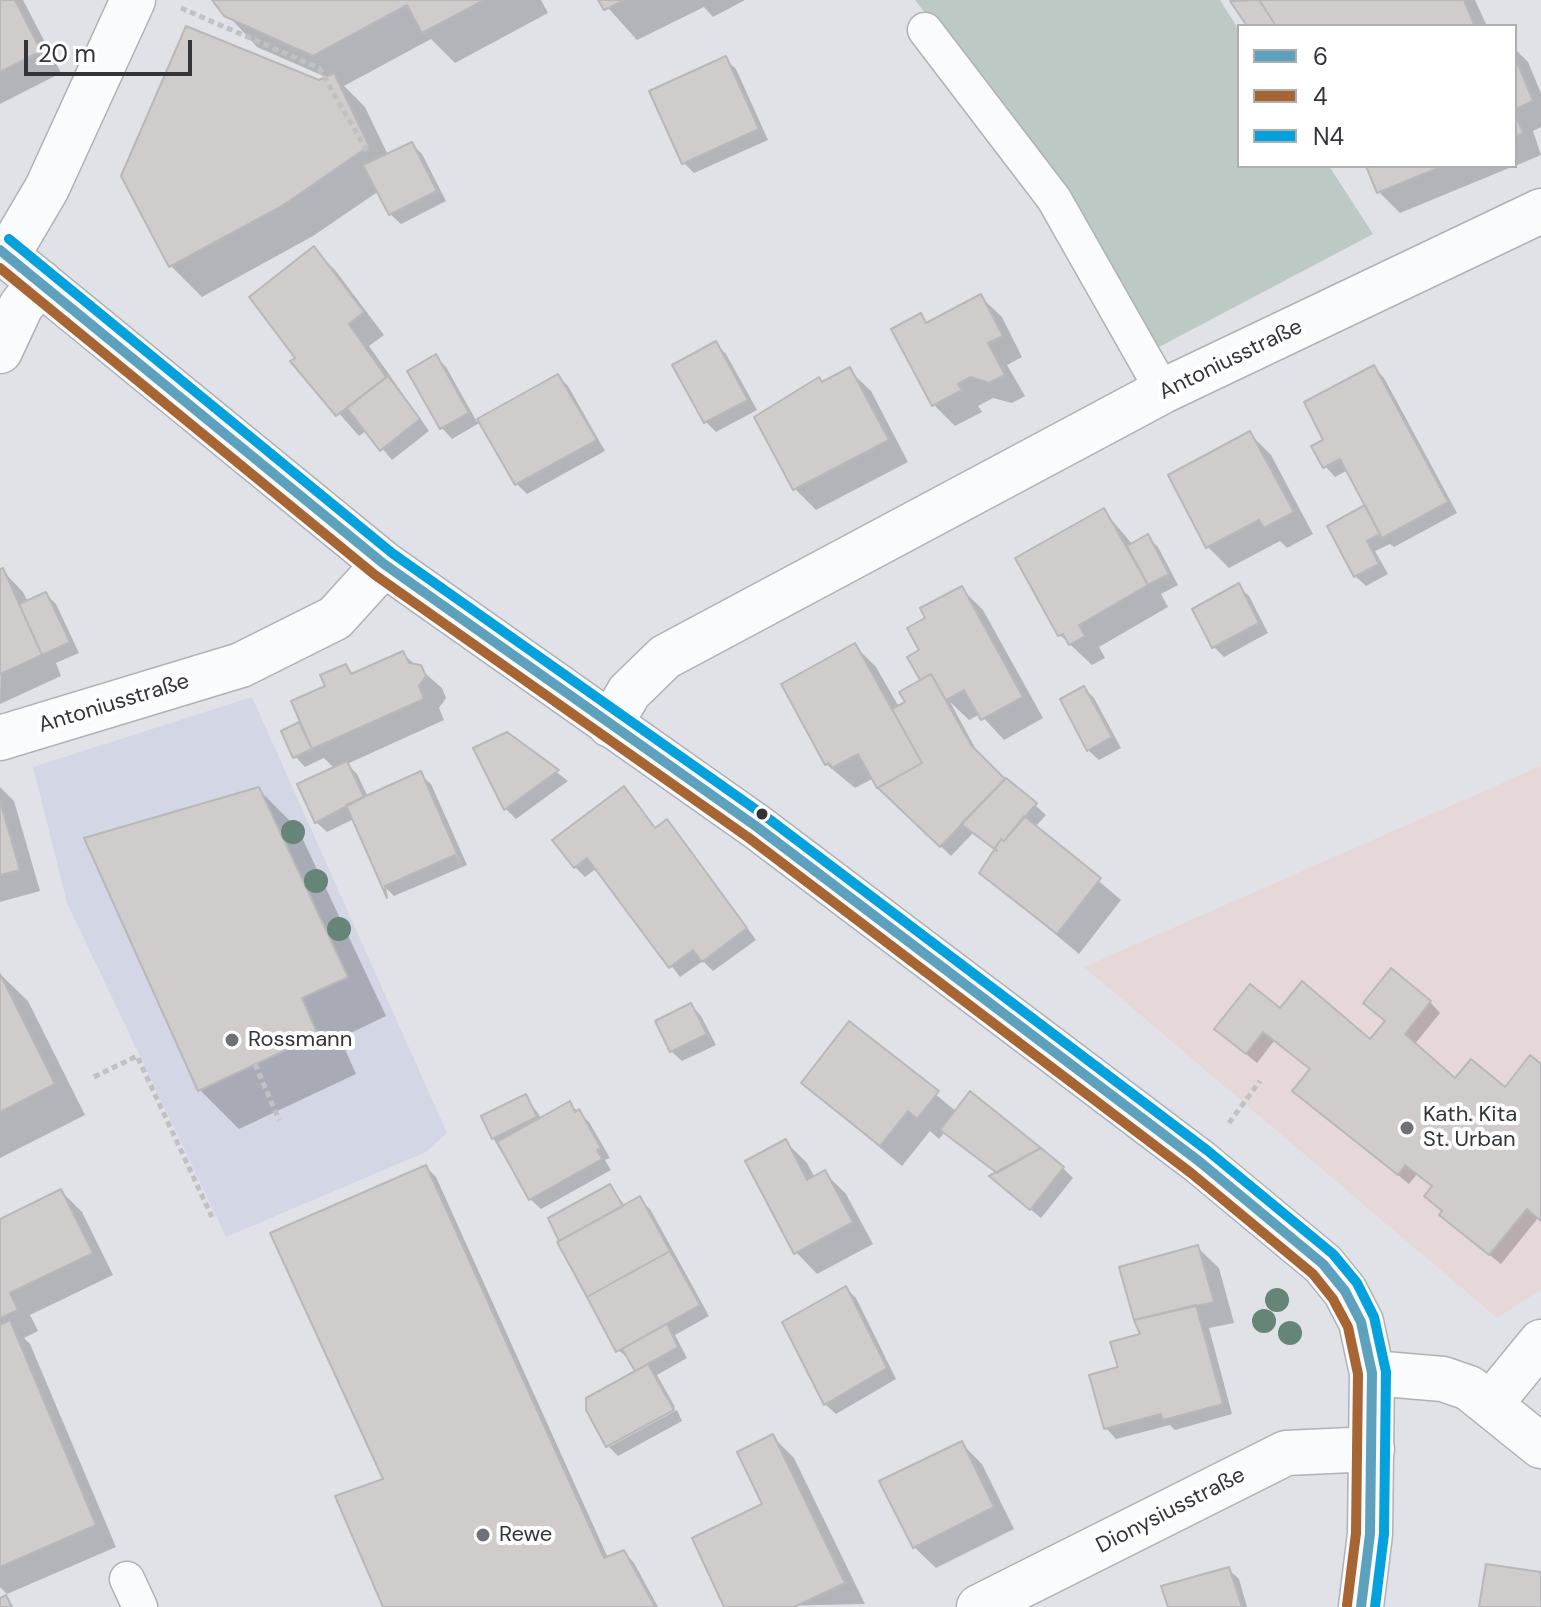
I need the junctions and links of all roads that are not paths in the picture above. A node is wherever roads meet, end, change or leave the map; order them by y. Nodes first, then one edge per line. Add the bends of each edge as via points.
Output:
1 (133, 0) edge
2 (925, 30) dead end
3 (1541, 211) edge
4 (16, 263) edge
5 (0, 351) edge
6 (1163, 391) junction
7 (384, 564) junction
8 (610, 725) junction
9 (0, 738) edge
10 (1541, 1342) edge
11 (1372, 1373) junction
12 (1491, 1403) junction
13 (1541, 1446) edge
14 (1372, 1449) junction
15 (979, 1607) edge
16 (1361, 1607) edge

1 - 4 street
2 - 6 lane via 1054,199
3 - 6 street, Antoniusstraße
4 - 5 street via 21,306
4 - 7 street
6 - 8 street, Antoniusstraße via 665,657 629,692
7 - 8 street
7 - 9 street, Antoniusstraße via 335,618 241,665
8 - 11 street via 757,827 1200,1162 1323,1264 1361,1322
10 - 12 street
11 - 12 street via 1443,1379
11 - 14 street
12 - 13 street
14 - 15 street, Dionysiusstraße via 1286,1453
14 - 16 street

